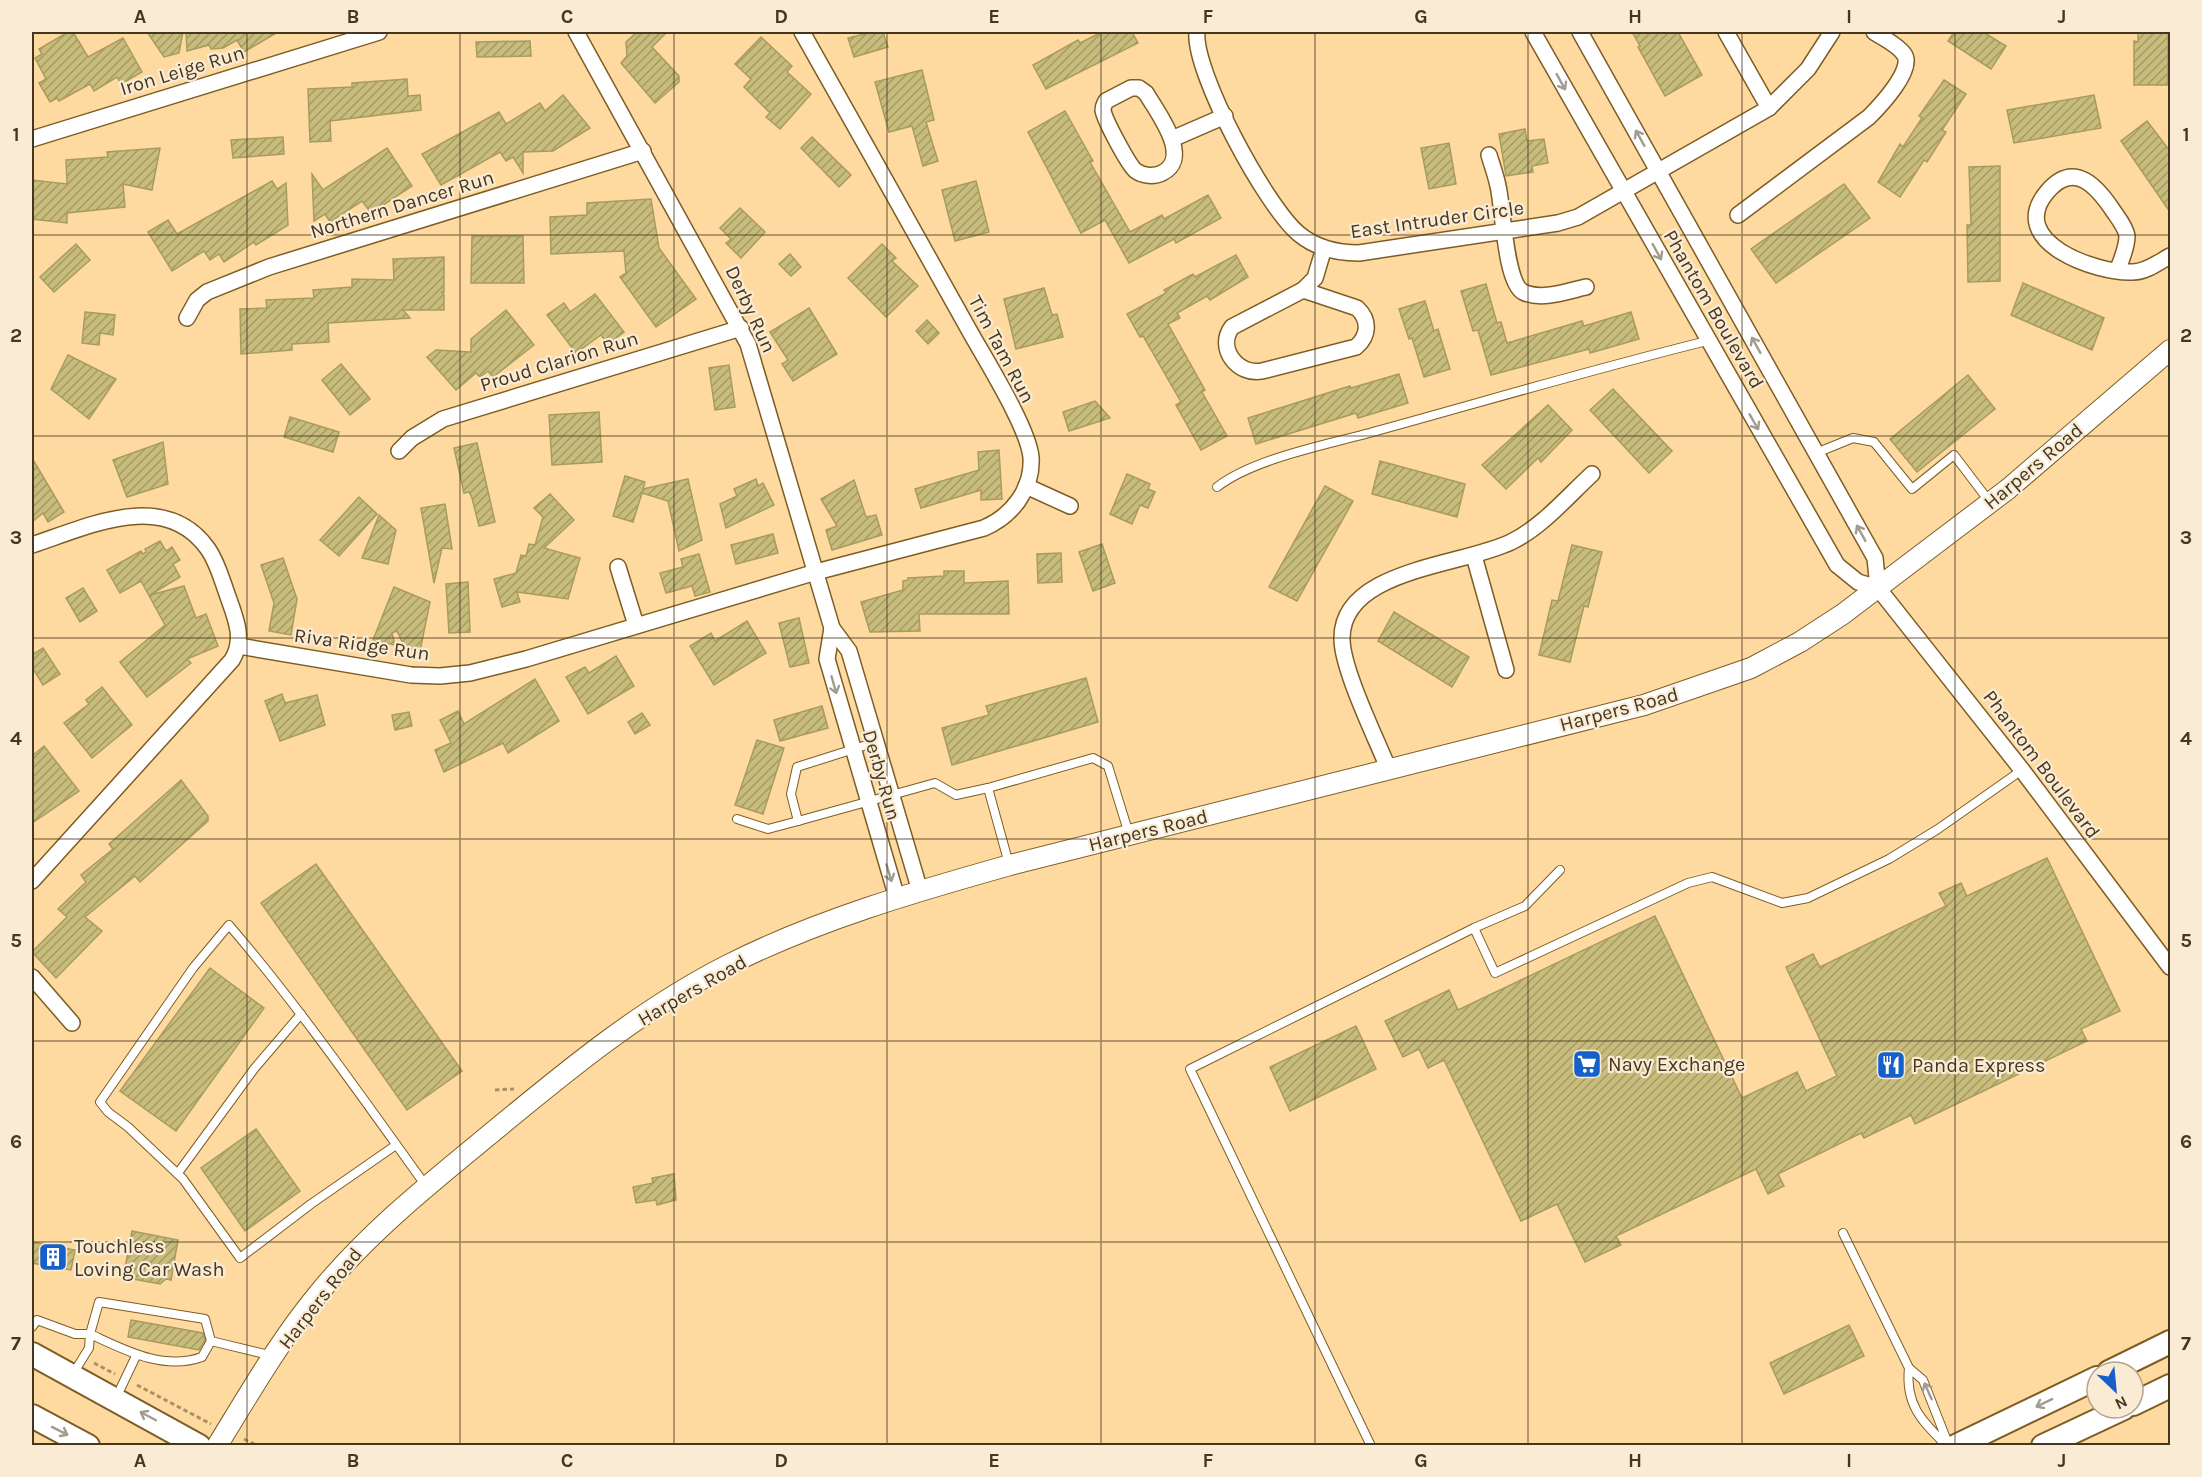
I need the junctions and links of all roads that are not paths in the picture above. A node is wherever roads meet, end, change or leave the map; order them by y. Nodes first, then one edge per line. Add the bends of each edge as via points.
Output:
1 (379, 32) edge
2 (576, 32) edge
3 (802, 32) edge
4 (1197, 32) edge
5 (1533, 32) edge
6 (1580, 32) edge
7 (1726, 32) edge
8 (1832, 32) edge
9 (1874, 32) edge
10 (1769, 108) junction
11 (1225, 116) junction
12 (32, 139) edge
13 (1172, 139) junction
14 (643, 151) junction
15 (1489, 155) dead end
16 (1659, 172) junction
17 (1623, 192) junction
18 (1738, 215) dead end
19 (1505, 231) junction
20 (1324, 248) junction
21 (2170, 256) edge
22 (2116, 271) junction
23 (1586, 287) dead end
24 (1303, 290) junction
25 (187, 318) dead end
26 (741, 328) junction
27 (1707, 341) junction
28 (2170, 350) edge
29 (399, 451) dead end
30 (1816, 453) junction
31 (1592, 474) dead end
32 (1026, 486) junction
33 (1217, 487) dead end
34 (1990, 503) junction
35 (1070, 506) dead end
36 (32, 545) edge
37 (1474, 556) junction
38 (618, 567) dead end
39 (816, 572) junction
40 (1878, 588) junction
41 (636, 625) junction
42 (832, 628) junction
43 (239, 646) junction
44 (1506, 670) dead end
45 (876, 742) junction
46 (853, 749) junction
47 (1388, 768) junction
48 (2022, 770) junction
49 (988, 788) junction
50 (891, 794) junction
51 (868, 801) junction
52 (737, 819) dead end
53 (798, 821) junction
54 (1130, 835) junction
55 (1010, 865) junction
56 (1560, 870) dead end
57 (32, 881) edge
58 (920, 891) junction
59 (897, 898) junction
60 (1474, 928) junction
61 (2170, 967) edge
62 (32, 977) edge
63 (301, 1014) junction
64 (72, 1023) dead end
65 (396, 1145) junction
66 (178, 1173) junction
67 (426, 1186) junction
68 (1844, 1233) dead end
69 (32, 1327) edge
70 (90, 1334) junction
71 (211, 1341) junction
72 (2170, 1342) edge
73 (32, 1354) edge
74 (136, 1356) junction
75 (274, 1356) junction
76 (2133, 1360) edge
77 (78, 1366) junction
78 (1909, 1368) junction
79 (2085, 1384) edge
80 (2170, 1386) edge
81 (120, 1389) junction
82 (2145, 1398) edge
83 (32, 1416) edge
84 (2098, 1420) edge
85 (222, 1438) edge
86 (88, 1446) edge
87 (199, 1446) edge
88 (1371, 1446) edge
89 (1948, 1446) edge
90 (1956, 1446) edge
91 (2043, 1446) edge

1 - 12 street, Iron Leige Run
2 - 14 street, Derby Run
3 - 32 street, Tim Tam Run via 992,370 1027,440 1030,470
4 - 11 street, East Intruder Circle via 1203,71
5 -> 17 street, Phantom Boulevard
16 -> 6 street, Phantom Boulevard
7 - 10 street
8 - 10 street, East Intruder Circle via 1808,69
9 - 18 street via 1904,52 1907,60 1907,68 1884,102
10 - 16 street, East Intruder Circle
11 - 13 street
11 - 20 street, East Intruder Circle via 1283,217 1299,234
13 - 13 street via 1146,93 1139,88 1106,101 1104,113 1137,173 1146,176 1169,169 1176,151
14 - 25 street, Northern Dancer Run via 269,267 207,291
14 - 26 street, Derby Run
15 - 19 street
16 - 17 street, East Intruder Circle
30 -> 16 street, Phantom Boulevard
17 - 19 street, East Intruder Circle via 1578,217
17 -> 27 street, Phantom Boulevard
19 - 20 street, East Intruder Circle via 1359,253
19 - 23 street via 1515,282 1524,292 1546,295
20 - 24 street via 1315,279
21 - 22 street via 2135,272
22 - 22 street via 2088,266 2061,252 2040,232 2039,205 2052,186 2072,177 2082,178 2111,207 2127,235 2124,256
24 - 24 street via 1232,327 1226,342 1243,370 1262,371 1356,347 1363,341 1366,325 1357,308
26 - 29 street, Proud Clarion Run via 443,419
26 - 39 street, Derby Run
27 - 33 lane via 1569,375 1292,455 1245,470
27 -> 40 street, Phantom Boulevard via 1837,565 1858,582
28 - 34 street, Harpers Road
30 - 34 lane via 1853,438 1874,442 1912,489 1953,455
40 -> 30 street, Phantom Boulevard via 1875,558
31 - 37 street via 1539,523 1513,541
32 - 35 street
32 - 39 street, Tim Tam Run via 1007,514 984,528
34 - 40 street, Harpers Road
36 - 43 street via 136,515 162,517 179,524 200,540 215,561 238,626
37 - 44 street
37 - 47 street via 1381,582 1349,608 1343,626 1343,654
38 - 41 street
39 - 41 street, Riva Ridge Run
39 - 42 street, Derby Run
40 - 47 street, Harpers Road via 1800,642 1741,671 1644,705
40 - 48 street, Phantom Boulevard
41 - 43 street, Riva Ridge Run via 526,659 440,676 411,675
42 - 45 street, Derby Run via 849,651
42 -> 46 street, Derby Run via 827,659
43 - 57 street via 232,660
45 - 46 lane
45 - 50 street, Derby Run
46 - 51 street, Derby Run
46 - 53 lane via 797,767 791,794
47 - 54 street, Harpers Road
48 - 60 lane via 1938,830 1808,898 1782,903 1712,877 1688,883 1495,973
48 - 61 street, Phantom Boulevard
49 - 50 lane via 956,795 935,783
49 - 54 lane via 1093,758 1108,766
49 - 55 lane
50 - 51 lane
50 - 58 street, Derby Run
51 - 53 lane
51 -> 59 street, Derby Run
52 - 53 lane via 768,829
54 - 55 street, Harpers Road
55 - 58 street, Harpers Road
56 - 60 lane via 1525,906
58 - 59 street, Harpers Road
59 - 67 street, Harpers Road via 728,965 666,1002 548,1086
60 - 88 lane via 1190,1069
62 - 64 street
63 - 65 lane
63 - 66 lane via 254,1069
63 - 66 lane via 229,925 193,968 100,1102
65 - 66 lane via 240,1258
65 - 67 lane
67 - 75 street, Harpers Road via 359,1247 317,1295
68 - 78 lane
69 - 70 lane via 37,1320 75,1334
70 - 71 lane via 99,1302 204,1319
70 - 74 lane
70 - 77 lane via 89,1348
71 - 74 lane via 202,1357 186,1362
71 - 75 lane
72 - 76 main road
73 - 77 main road
74 - 81 lane
75 - 85 street, Harpers Road
77 - 81 main road
89 -> 78 lane via 1923,1380
78 - 89 lane via 1907,1390 1921,1420
79 -> 90 main road
80 - 82 main road
87 -> 81 main road
83 -> 86 main road
84 - 91 main road

